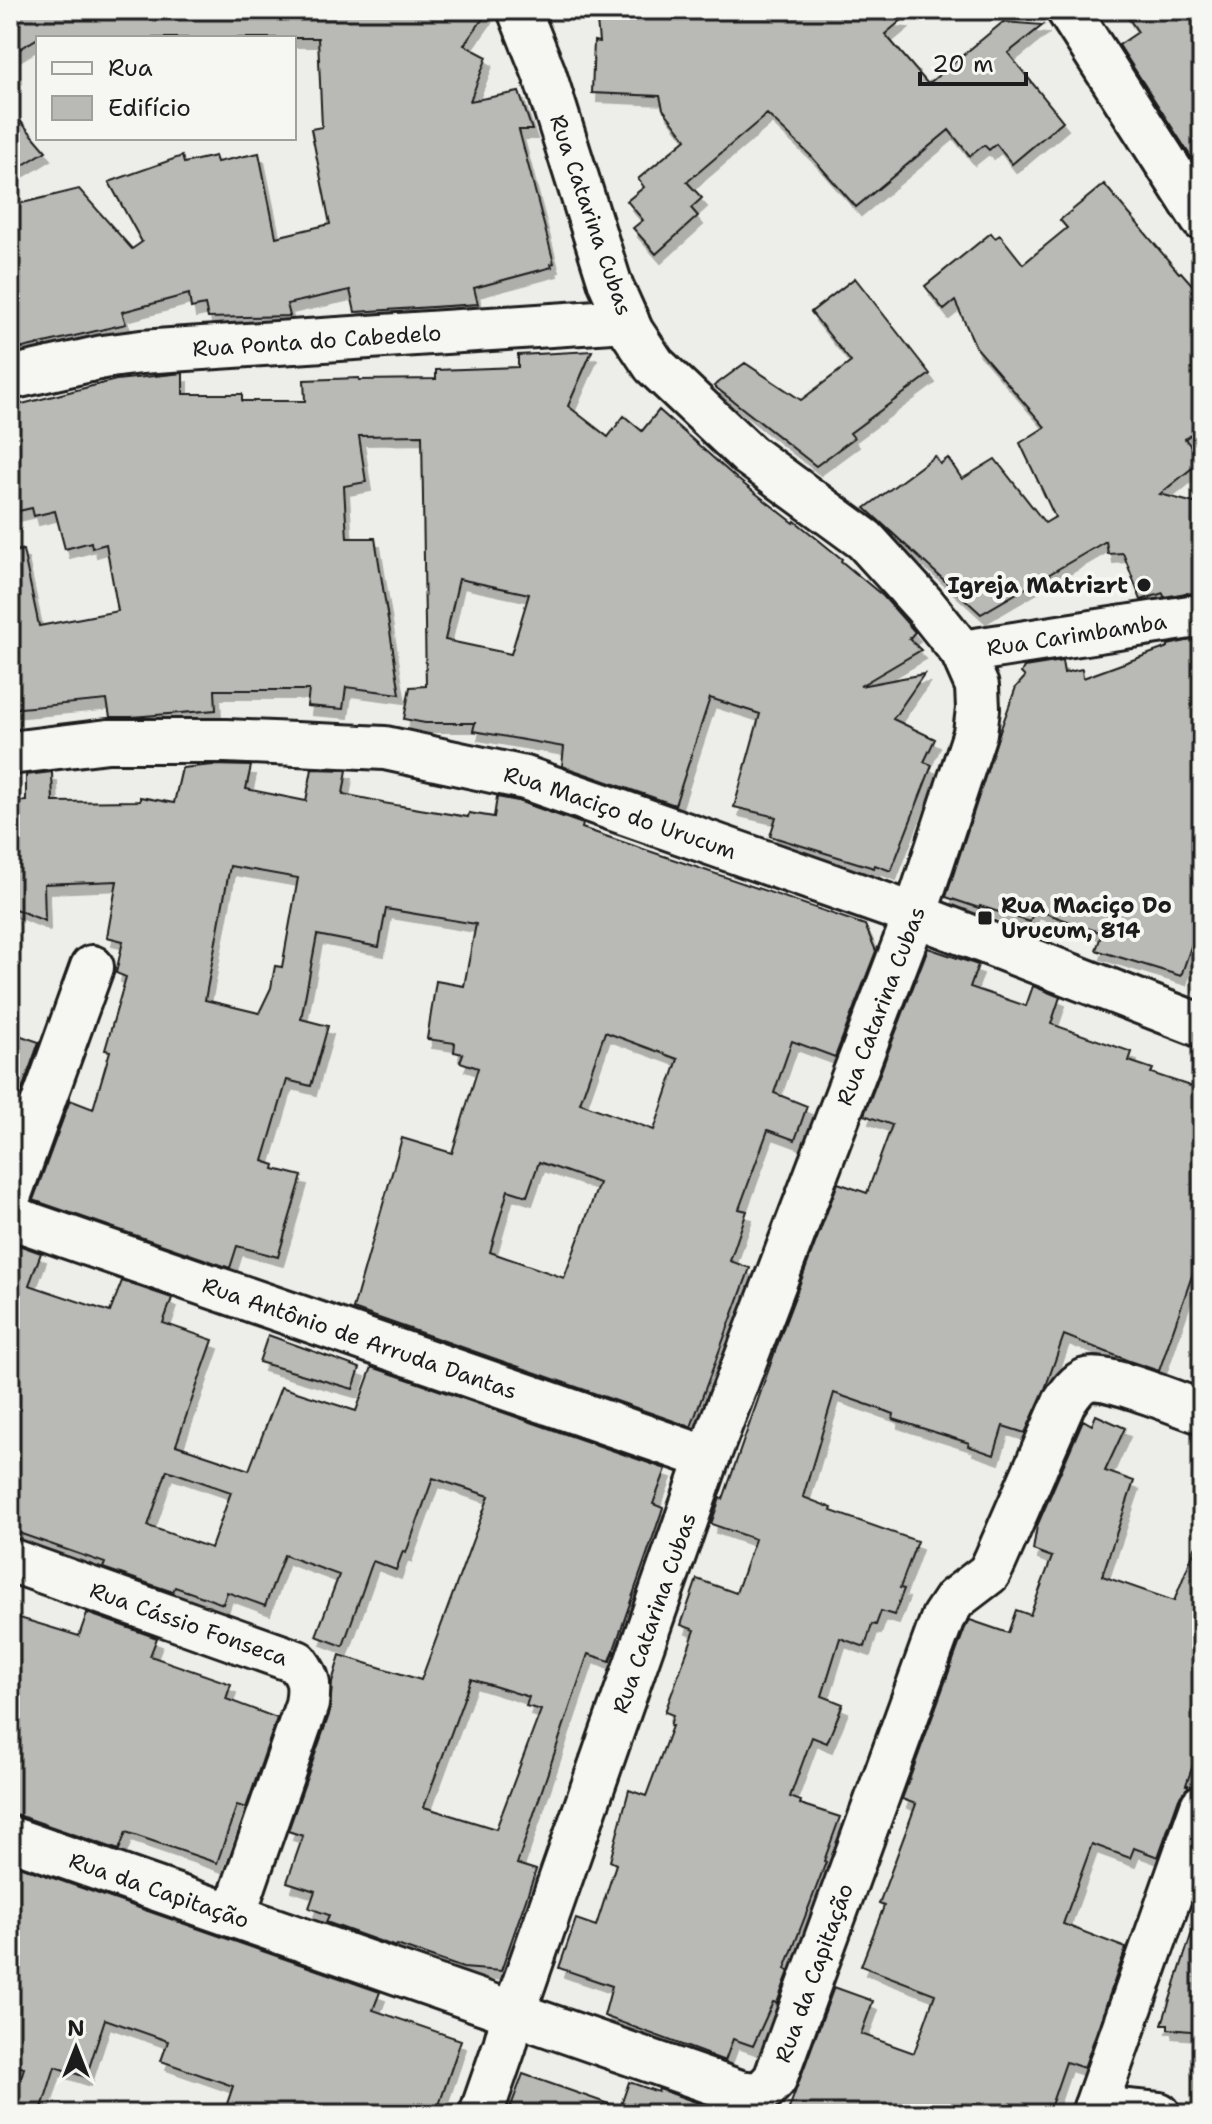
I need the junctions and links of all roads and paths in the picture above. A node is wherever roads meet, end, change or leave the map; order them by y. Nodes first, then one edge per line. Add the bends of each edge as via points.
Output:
1 (519, 10) edge
2 (1068, 10) edge
3 (1202, 219) edge
4 (627, 320) junction
5 (10, 378) edge
6 (1190, 617) dead end
7 (962, 652) junction
8 (10, 753) edge
9 (915, 915) junction
10 (92, 967) dead end
11 (1202, 1026) edge
12 (10, 1194) edge
13 (10, 1217) edge
14 (1202, 1412) edge
15 (708, 1458) junction
16 (10, 1560) edge
17 (1202, 1806) edge
18 (10, 1838) edge
19 (234, 1915) junction
20 (514, 2012) junction
21 (1094, 2111) edge
22 (481, 2114) edge
23 (1159, 2114) edge

1 - 4 street, Rua Catarina Cubas
2 - 3 street
4 - 5 street, Rua Ponta do Cabedelo via 141,352
4 - 7 street, Rua Catarina Cubas via 654,365 749,455 865,540
6 - 7 street, Rua Carimbamba
7 - 9 street, Rua Catarina Cubas via 977,686 975,733
8 - 9 street, Rua Maciço do Urucum via 108,741 385,748 525,778
9 - 11 street, Rua Maciço do Urucum
9 - 15 street, Rua Catarina Cubas
10 - 12 street
13 - 15 street, Rua Antônio de Arruda Dantas
14 - 20 street, Rua da Capitação via 1097,1378 1077,1385 1064,1403 989,1573 955,1599 943,1617 775,2079 763,2092 740,2092
15 - 20 street, Rua Catarina Cubas
16 - 19 street, Rua Cássio Fonseca via 297,1662 305,1674 310,1686 307,1704
17 - 21 street
18 - 19 street, Rua da Capitação
19 - 20 street, Rua da Capitação
20 - 22 street, Rua Catarina Cubas
21 - 23 street

